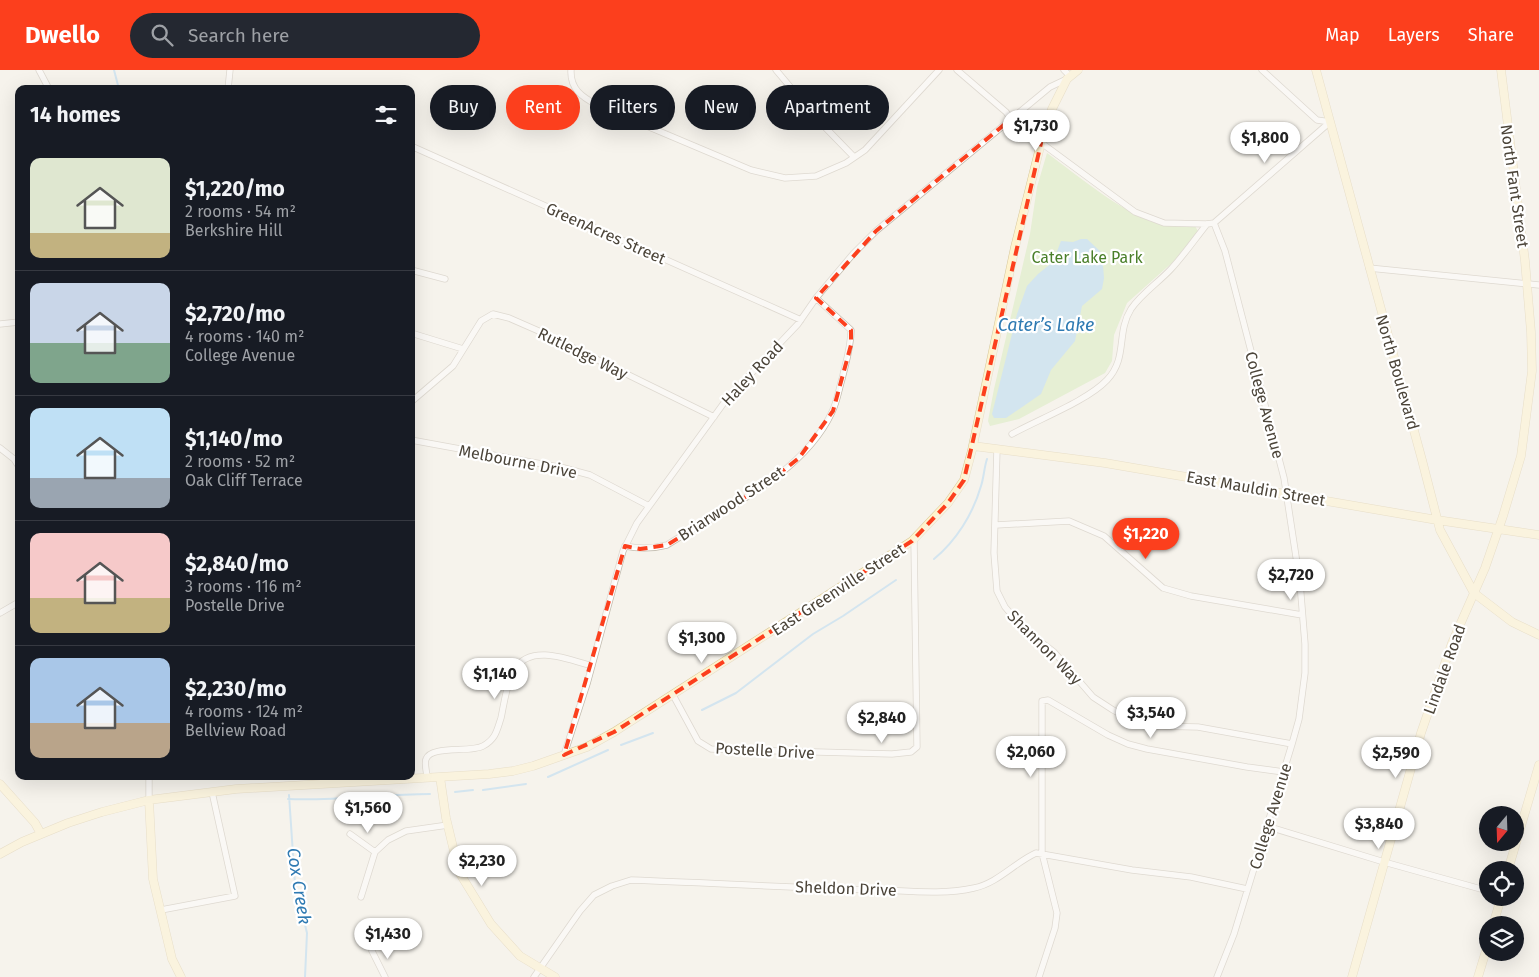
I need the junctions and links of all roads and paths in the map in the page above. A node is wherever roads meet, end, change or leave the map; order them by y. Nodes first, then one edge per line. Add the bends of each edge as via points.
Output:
1 (39, 70) edge
2 (230, 70) edge
3 (571, 70) edge
4 (776, 70) edge
5 (939, 70) edge
6 (957, 70) edge
7 (1064, 70) edge
8 (1078, 70) edge
9 (1262, 70) edge
10 (1316, 70) edge
11 (1501, 70) edge
12 (1069, 78) junction
13 (47, 85) edge
14 (228, 85) edge
15 (1011, 119) junction
16 (1330, 122) junction
17 (1041, 142) junction
18 (415, 148) edge
19 (854, 157) junction
20 (1214, 222) junction
21 (1207, 224) junction
22 (1369, 268) junction
23 (415, 271) edge
24 (445, 279) dead end
25 (1527, 284) junction
26 (1539, 285) edge
27 (816, 298) junction
28 (801, 320) junction
29 (15, 322) edge
30 (0, 324) edge
31 (415, 334) edge
32 (463, 349) junction
33 (415, 399) edge
34 (714, 417) junction
35 (1012, 434) dead end
36 (415, 441) edge
37 (973, 446) junction
38 (0, 448) edge
39 (997, 449) junction
40 (15, 461) edge
41 (1287, 494) junction
42 (649, 506) junction
43 (1437, 520) junction
44 (996, 525) junction
45 (1498, 530) junction
46 (1539, 535) edge
47 (914, 540) junction
48 (625, 546) junction
49 (1474, 593) junction
50 (15, 604) edge
51 (0, 613) edge
52 (1302, 615) junction
53 (1539, 635) edge
54 (592, 666) junction
55 (673, 696) junction
56 (1292, 744) junction
57 (564, 755) junction
58 (1539, 765) edge
59 (1284, 772) junction
60 (440, 777) junction
61 (415, 778) edge
62 (427, 778) junction
63 (149, 780) edge
64 (353, 780) edge
65 (0, 784) edge
66 (212, 792) junction
67 (149, 800) junction
68 (448, 825) junction
69 (1266, 826) junction
70 (42, 834) junction
71 (350, 834) dead end
72 (375, 852) junction
73 (1042, 853) junction
74 (0, 854) edge
75 (1511, 861) edge
76 (1384, 862) junction
77 (1479, 888) edge
78 (1247, 889) junction
79 (361, 897) dead end
80 (161, 910) junction
81 (372, 952) dead end
82 (1483, 961) edge
83 (540, 968) junction
84 (181, 977) edge
85 (385, 977) edge
86 (534, 977) edge
87 (555, 977) edge
88 (1039, 977) edge
89 (1217, 977) edge
90 (1352, 977) edge
91 (1478, 977) edge

1 - 13 street
2 - 14 street
3 - 19 street via 570,78 587,100 751,170 785,178 816,176
4 - 19 street
5 - 19 street via 866,150
6 - 15 street
7 - 12 street
8 - 12 street, East Greenville Street
9 - 16 street via 1317,120
10 - 16 street, North Boulevard
11 - 25 street, North Fant Street
12 - 15 street, Haley Road via 1050,87
12 - 17 street, East Greenville Street via 1052,108
15 - 17 street
15 - 27 street, Haley Road via 876,231
16 - 20 street
16 - 22 street, North Boulevard
17 - 21 street via 1135,212 1164,222
17 - 37 street, East Greenville Street
18 - 28 street, GreenAcres Street
20 - 21 street
20 - 41 street, College Avenue via 1225,251
21 - 35 street via 1171,269 1131,310 1125,322 1120,362 1106,382 1086,396
22 - 25 street
22 - 43 street, North Boulevard
23 - 24 street
25 - 26 street
25 - 45 street, North Fant Street via 1531,378 1521,456
27 - 28 street, Haley Road
27 - 48 street, Briarwood Street via 851,330 851,346 833,410 823,428 799,458 765,484 667,545 655,549
28 - 34 street, Haley Road
29 - 30 street
31 - 32 street
32 - 33 street, Rutledge Way via 453,366
32 - 34 street, Rutledge Way via 481,321 493,314 508,318
34 - 42 street, Haley Road
36 - 42 street, Melbourne Drive via 564,468 590,476
37 - 39 street, East Mauldin Street
37 - 47 street, East Greenville Street via 964,480
38 - 40 street
39 - 41 street, East Mauldin Street via 1105,463
39 - 44 street, Shannon Way
41 - 43 street, East Mauldin Street
41 - 52 street, College Avenue
42 - 48 street, Haley Road
43 - 45 street, East Mauldin Street
43 - 49 street, North Boulevard
44 - 52 street via 1069,521 1104,536 1163,588
44 - 56 street, Shannon Way via 997,591 1005,607 1024,629 1054,652 1093,696 1112,710 1153,726 1198,727
45 - 46 street, East Mauldin Street
45 - 49 street, North Fant Street
47 - 55 street, East Greenville Street
47 - 55 street, Postelle Drive via 917,747 912,752 711,749 698,741
48 - 54 street, Haley Road
49 - 53 street, North Boulevard via 1512,622
49 - 76 street, Lindale Road via 1440,675
50 - 51 street
52 - 56 street, College Avenue via 1305,673
54 - 57 street, Haley Road
54 - 62 street via 539,654 520,662 513,671 496,736 475,750 428,754 425,760
55 - 57 street, East Greenville Street via 594,743
56 - 59 street, College Avenue
57 - 60 street, East Greenville Street via 513,771
58 - 75 street
59 - 69 street, College Avenue
59 - 73 street, Shannon Way via 1128,744 1044,700
60 - 62 street, East Greenville Street
60 - 68 street
61 - 62 street, East Greenville Street
63 - 67 street
64 - 66 street, East Greenville Street
65 - 70 street
66 - 67 street, East Greenville Street
66 - 80 street via 235,896
67 - 70 street, East Greenville Street via 102,812
67 - 80 street via 153,879
68 - 72 street via 406,831 388,840
68 - 83 street via 459,872 491,924 520,956
69 - 76 street
69 - 78 street, College Avenue
70 - 74 street, East Greenville Street
71 - 72 street
72 - 79 street
73 - 78 street
73 - 83 street, Sheldon Drive via 1026,857 992,882 955,891 631,880 594,895
73 - 88 street via 1057,913
76 - 77 street
76 - 90 street, Lindale Road
78 - 89 street, College Avenue
80 - 84 street via 172,959
81 - 85 street
82 - 91 street
83 - 86 street, Sheldon Drive
83 - 87 street

